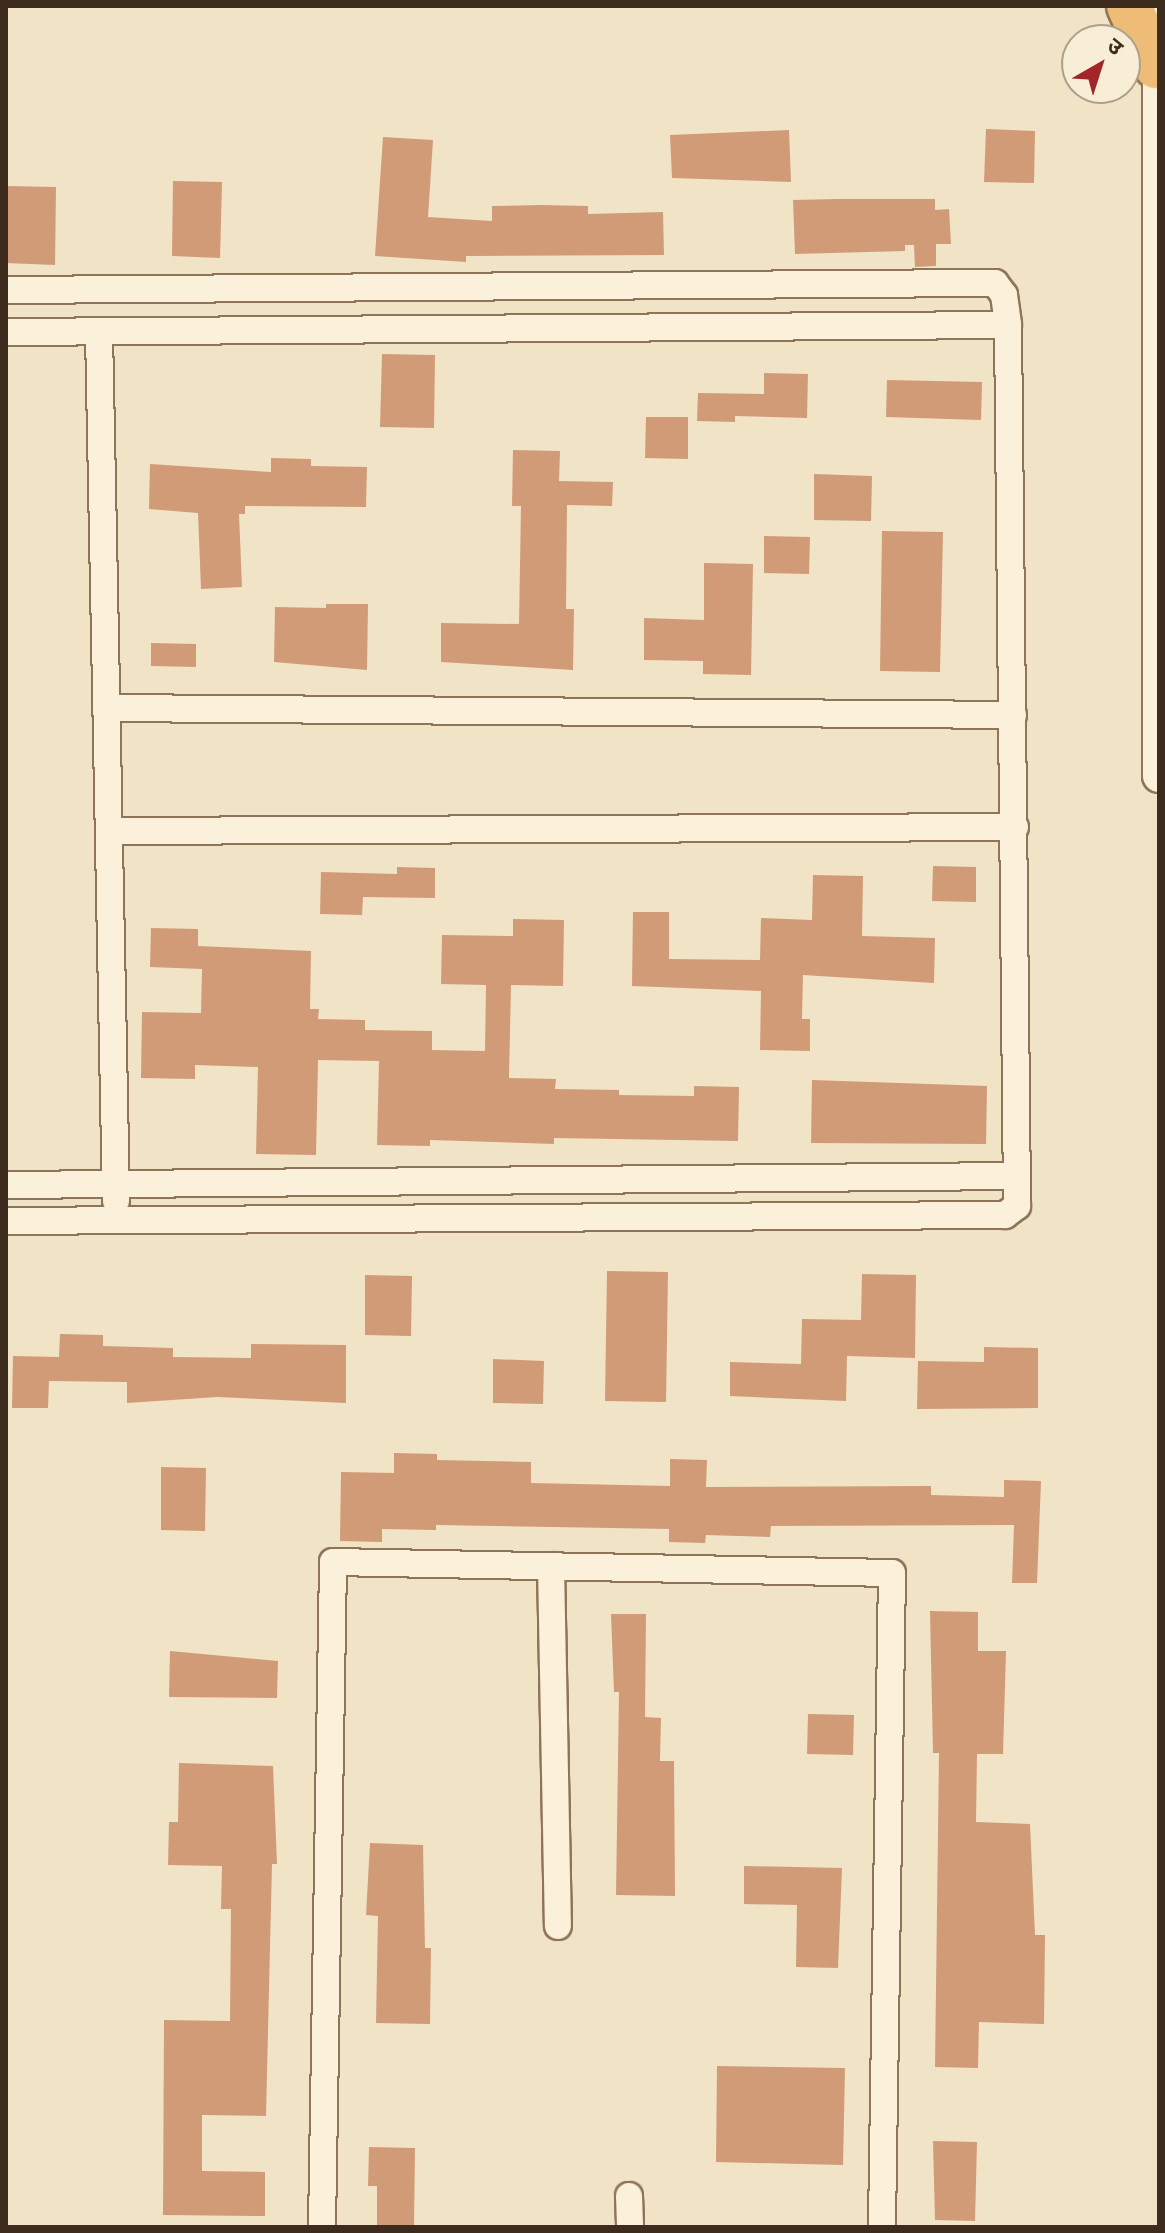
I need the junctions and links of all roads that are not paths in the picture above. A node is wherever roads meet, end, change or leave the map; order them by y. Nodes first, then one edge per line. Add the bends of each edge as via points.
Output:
1 (1129, 6) edge
2 (1159, 14) edge
3 (1156, 66) junction
4 (6, 290) edge
5 (1008, 325) junction
6 (99, 331) junction
7 (6, 332) edge
8 (106, 708) junction
9 (1013, 715) junction
10 (1159, 776) edge
11 (1015, 827) junction
12 (109, 831) junction
13 (1016, 1176) junction
14 (674, 1179) junction
15 (115, 1184) junction
16 (6, 1185) edge
17 (676, 1217) junction
18 (116, 1220) junction
19 (6, 1221) edge
20 (551, 1566) junction
21 (558, 1926) dead end
22 (629, 2196) dead end
23 (322, 2227) edge
24 (630, 2227) edge
25 (882, 2227) edge

1 - 3 highway
2 - 3 street
3 - 10 street
4 - 5 street via 986,281 1004,295
5 - 6 street
5 - 9 street
6 - 7 street
6 - 8 street
8 - 9 street
8 - 12 street
9 - 11 street
11 - 12 street
11 - 13 street
12 - 15 street
13 - 14 street
13 - 17 street via 1017,1206 1005,1215
14 - 15 street
14 - 17 street
15 - 16 street
15 - 18 street
17 - 18 street
18 - 19 street
20 - 21 street
20 - 23 street via 333,1562
20 - 25 street via 892,1573
22 - 24 street

